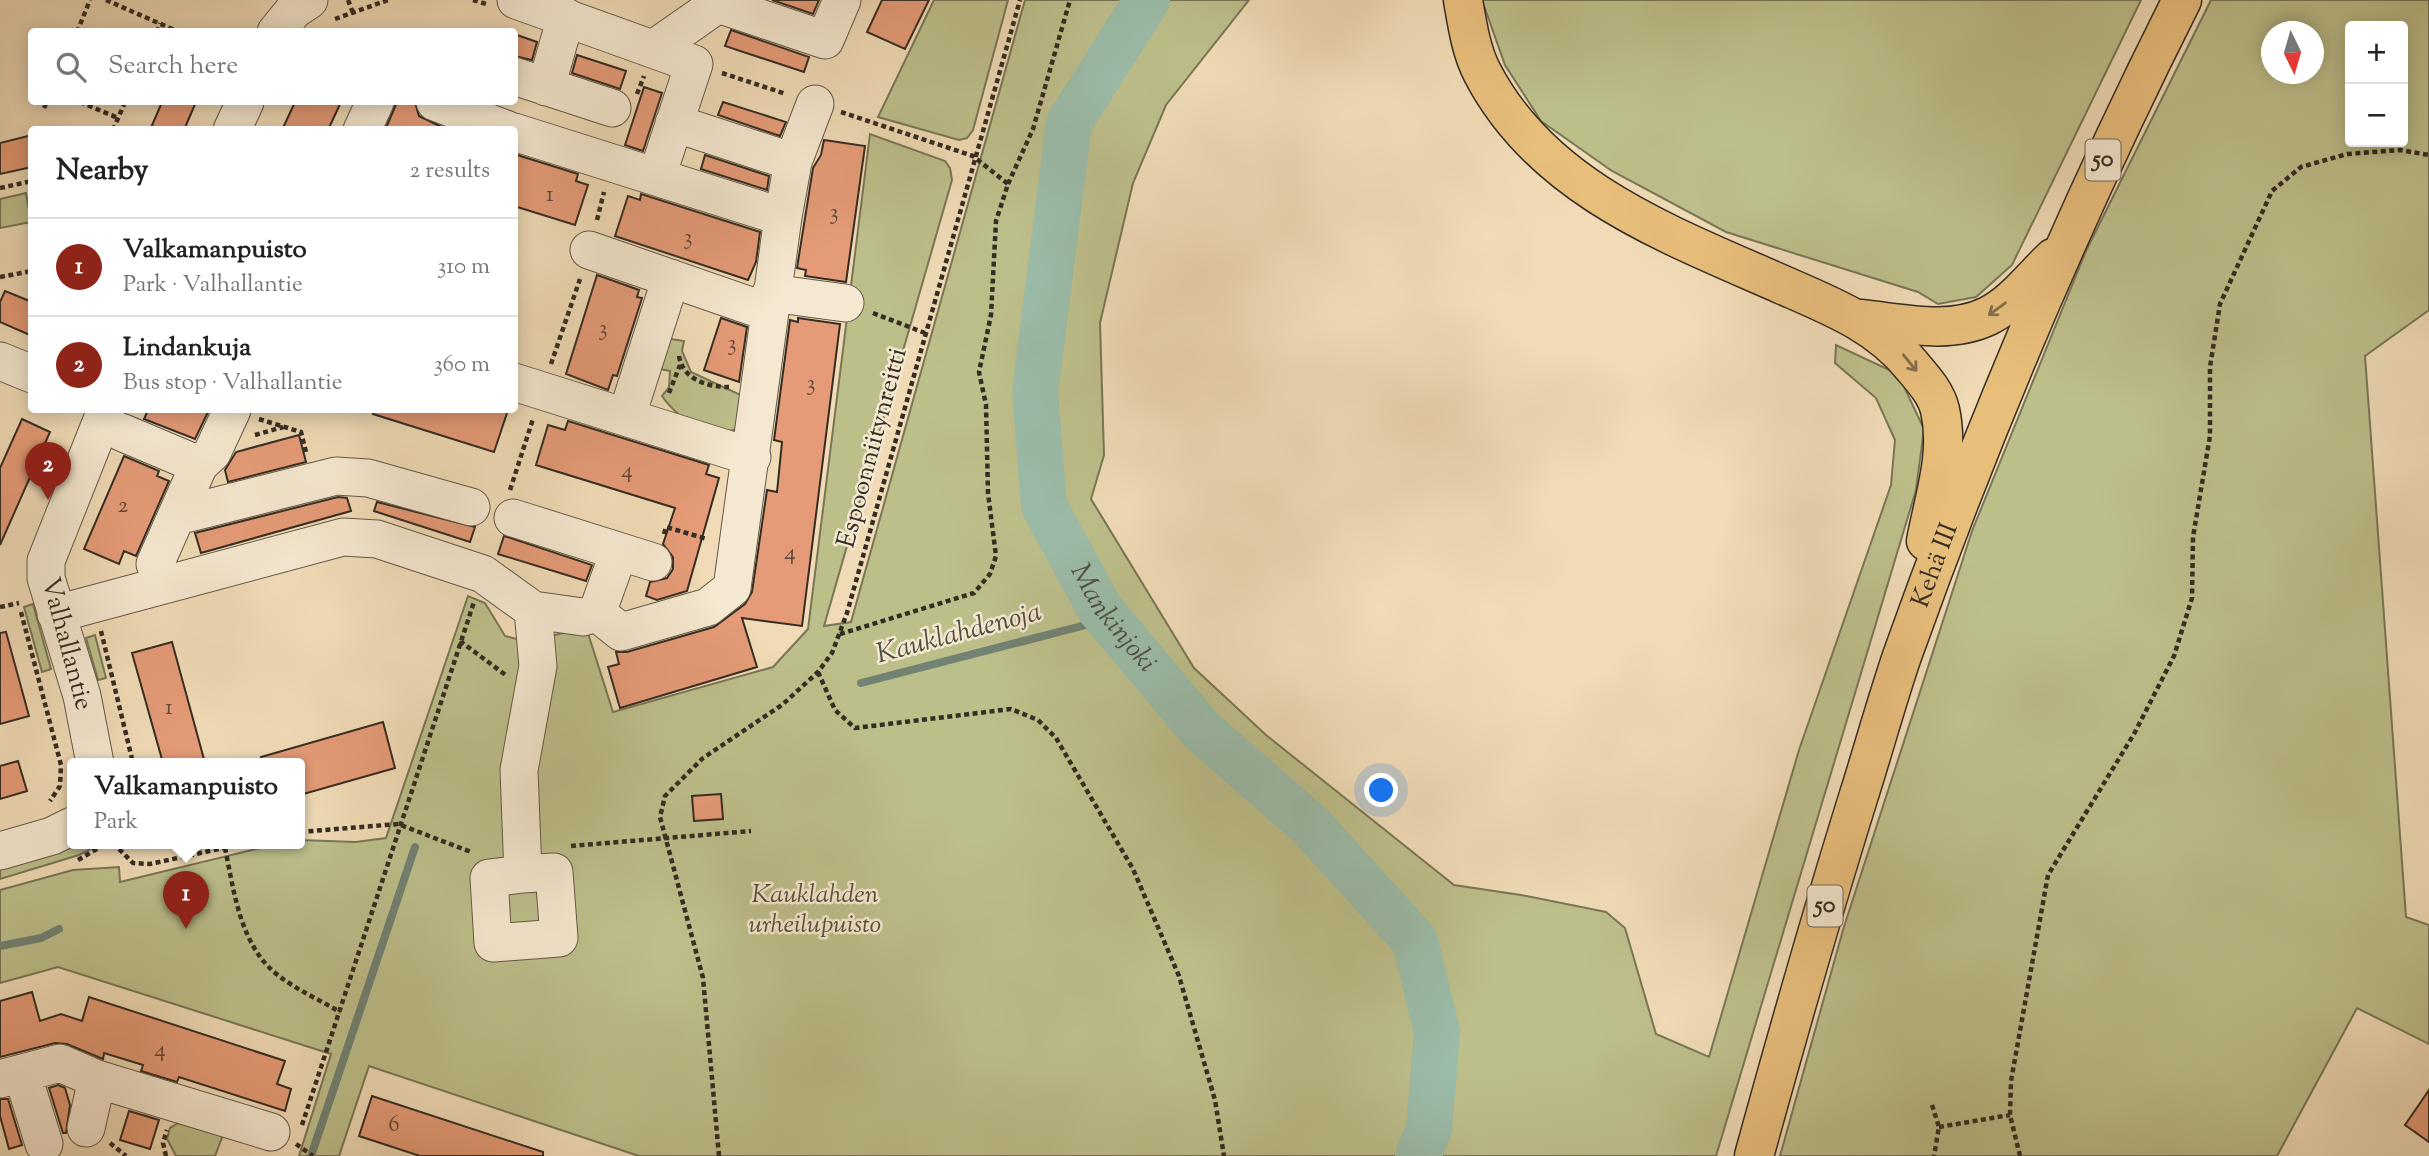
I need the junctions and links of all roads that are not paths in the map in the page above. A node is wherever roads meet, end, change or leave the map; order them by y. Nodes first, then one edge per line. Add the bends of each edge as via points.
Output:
1 (309, 0) edge
2 (516, 0) edge
3 (842, 0) edge
4 (1463, 0) edge
5 (2182, 0) edge
6 (718, 2) edge
7 (584, 14) edge
8 (279, 28) edge
9 (654, 48) junction
10 (530, 81) edge
11 (816, 104) dead end
12 (244, 105) edge
13 (374, 105) edge
14 (443, 105) edge
15 (612, 108) dead end
16 (674, 123) junction
17 (234, 126) edge
18 (364, 126) edge
19 (498, 126) edge
20 (518, 133) edge
21 (793, 162) junction
22 (657, 176) junction
23 (783, 217) junction
24 (2065, 246) junction
25 (589, 250) dead end
26 (671, 278) junction
27 (770, 302) junction
28 (845, 303) road end
29 (1858, 318) junction
30 (0, 361) edge
31 (28, 372) edge
32 (518, 383) edge
33 (231, 413) edge
34 (627, 415) junction
35 (113, 421) edge
36 (752, 457) junction
37 (199, 465) junction
38 (368, 478) junction
39 (471, 507) dead end
40 (189, 513) dead end
41 (513, 518) dead end
42 (360, 537) junction
43 (619, 552) junction
44 (653, 562) road end
45 (155, 564) dead end
46 (533, 610) junction
47 (597, 613) junction
48 (56, 614) junction
49 (1901, 659) junction
50 (94, 758) edge
51 (67, 828) edge
52 (0, 851) edge
53 (523, 874) dead end
54 (11, 1076) edge
55 (97, 1079) junction
56 (86, 1128) dead end
57 (283, 1138) road end
58 (44, 1144) dead end
59 (1755, 1156) edge

1 - 8 street
2 - 7 street
3 - 6 street via 825,40
4 - 29 highway via 1481,70 1526,136 1559,168 1665,233
5 - 24 highway, Kehä III / 50
6 - 9 street
7 - 9 street
7 - 10 street
9 - 16 street via 694,64
10 - 15 street
11 - 21 street
12 - 17 street
13 - 18 street
14 - 19 street
16 - 21 street
16 - 22 street
20 - 22 street
21 - 23 street
22 - 23 street
23 - 27 street
24 -> 29 highway via 2011,299 1981,319 1930,327
24 - 49 highway, Kehä III / 50
25 - 26 street
26 - 27 street
26 - 34 street
27 - 28 street
27 - 36 street
29 -> 49 highway via 1898,348 1927,384 1940,408 1945,445
30 - 31 street
32 - 34 street
33 - 37 street via 212,453
34 - 36 street
35 - 37 street
35 - 48 street, Valhallantie via 49,547 46,578
36 - 47 street via 732,588 708,607 621,632
37 - 45 street
38 - 39 street
38 - 40 street via 336,476
38 - 42 street
41 - 43 street
42 - 46 street via 483,574
42 - 48 street via 343,537
43 - 44 street
43 - 47 street
46 - 47 street via 583,617
46 - 53 street via 538,640 534,689 519,770
48 - 50 street, Valhallantie via 82,696
49 - 59 highway, Kehä III / 50 via 1807,963
51 - 52 street
54 - 55 street via 60,1063
54 - 58 street
55 - 56 street
55 - 57 street

